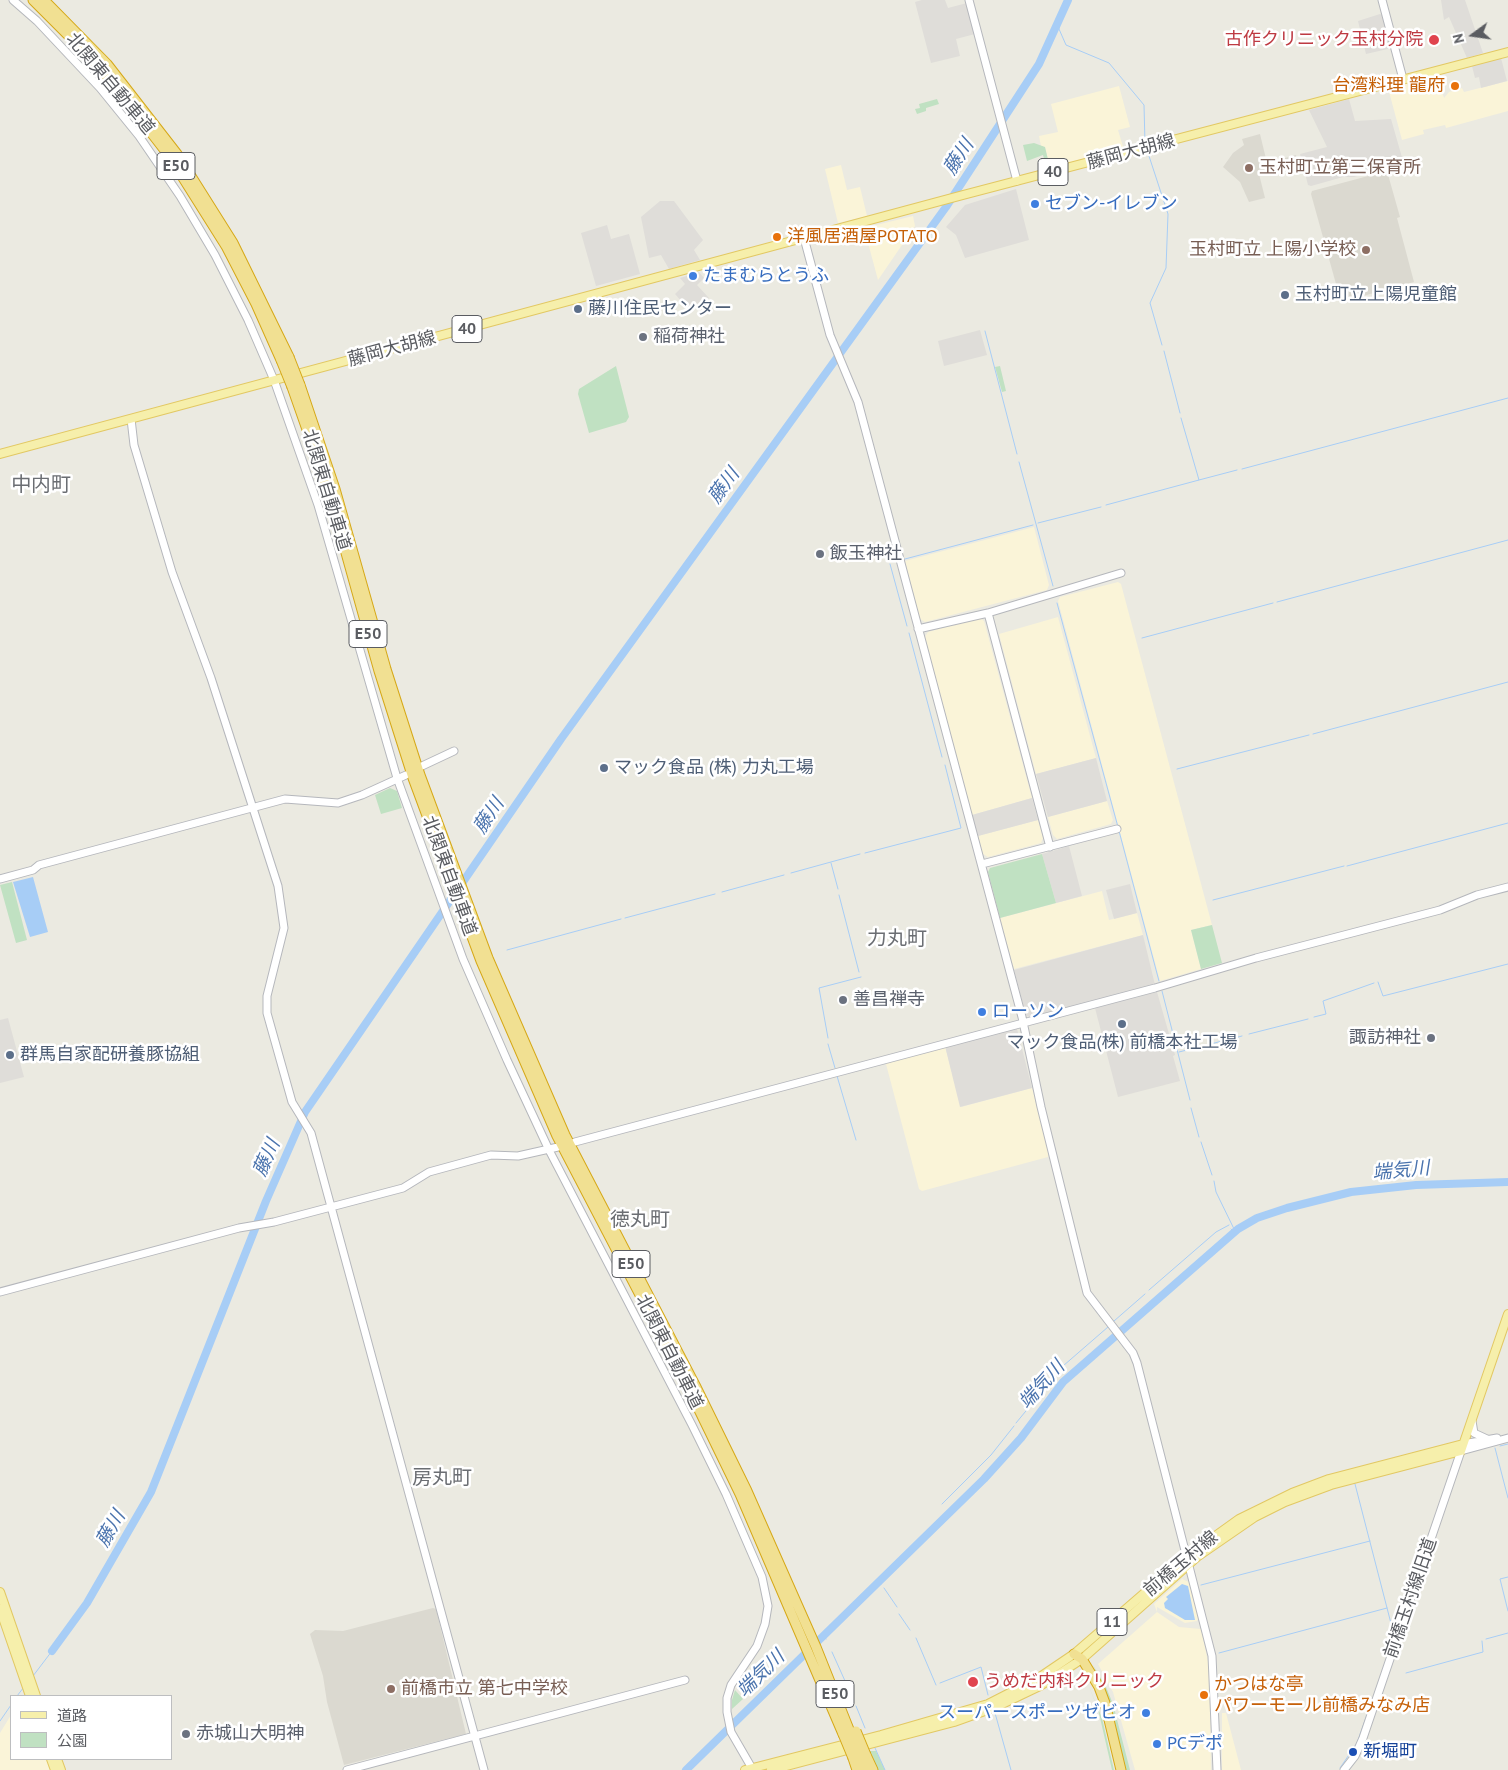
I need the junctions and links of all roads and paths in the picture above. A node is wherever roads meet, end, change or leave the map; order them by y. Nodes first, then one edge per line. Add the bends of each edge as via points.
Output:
1 (13, 0) edge
2 (34, 0) edge
3 (44, 0) edge
4 (969, 0) edge
5 (1382, 0) edge
6 (1508, 52) edge
7 (1403, 79) junction
8 (1017, 182) junction
9 (804, 238) junction
10 (285, 358) junction
11 (274, 380) junction
12 (131, 419) junction
13 (0, 454) edge
14 (1121, 573) dead end
15 (988, 613) junction
16 (918, 629) junction
17 (454, 751) dead end
18 (422, 766) dead end
19 (406, 774) dead end
20 (398, 778) junction
21 (254, 808) junction
22 (1116, 829) dead end
23 (1050, 847) junction
24 (982, 864) junction
25 (0, 879) edge
26 (1508, 887) edge
27 (1023, 1023) junction
28 (575, 1142) dead end
29 (558, 1148) dead end
30 (549, 1150) junction
31 (332, 1208) junction
32 (0, 1292) edge
33 (1508, 1314) edge
34 (1472, 1418) junction
35 (1508, 1438) edge
36 (1487, 1439) junction
37 (1462, 1448) junction
38 (1440, 1456) junction
39 (1453, 1476) junction
40 (1187, 1561) junction
41 (0, 1592) edge
42 (0, 1609) edge
43 (805, 1632) junction
44 (818, 1655) junction
45 (1077, 1658) junction
46 (26, 1676) junction
47 (685, 1680) dead end
48 (33, 1695) edge
49 (850, 1732) junction
50 (475, 1736) junction
51 (859, 1756) junction
52 (750, 1769) edge
53 (347, 1770) edge
54 (484, 1770) edge
55 (771, 1770) edge
56 (856, 1770) edge
57 (864, 1770) edge
58 (873, 1770) edge
59 (1117, 1770) edge
60 (1121, 1770) edge
61 (1217, 1770) edge
62 (1344, 1770) edge

1 - 11 street via 38,20 139,136 215,255
2 - 10 highway, 北関東自動車道 / E50 via 101,68 170,157 234,261
3 - 10 highway, 北関東自動車道 / E50 via 107,64 178,154 233,243
4 - 8 street
5 - 7 street
6 - 7 main road, 藤岡大胡線 / 40
7 - 8 main road, 藤岡大胡線 / 40
8 - 9 main road, 藤岡大胡線 / 40
9 - 11 main road, 藤岡大胡線 / 40
9 - 16 street via 834,346 858,402
10 - 43 highway, 北関東自動車道 / E50, bridge via 336,489 399,711 460,899 565,1135 716,1428
11 - 12 main road, 藤岡大胡線 / 40
11 - 20 street via 318,505
12 - 13 main road, 藤岡大胡線 / 40
12 - 21 street via 132,440 172,572
14 - 15 street
15 - 16 street
15 - 23 street
16 - 24 street
17 - 18 street
19 - 20 street
20 - 21 street via 362,796 338,803 286,799
20 - 30 street via 440,898 486,1014
21 - 25 street via 40,865
21 - 31 street via 278,886 284,924 267,996 267,1013 292,1102 311,1133
22 - 23 street
23 - 24 street
24 - 27 street
26 - 27 street via 1440,910
27 - 28 street
27 - 40 street via 1087,1293 1133,1353 1137,1363
29 - 30 street
30 - 31 street via 518,1156 490,1155 429,1172 403,1188
30 - 52 street via 692,1425 765,1586 768,1606 765,1624 757,1646 731,1685 727,1698 731,1732
31 - 32 street via 249,1226
31 - 50 street
33 - 34 main road
34 - 36 street via 1474,1432
34 - 37 main road
35 - 36 street
35 - 37 street
36 - 37 street
37 - 38 main road, 前橋玉村線 / 11
37 - 39 street, 前橋玉村線旧道
37 - 40 main road, 前橋玉村線 / 11 via 1343,1475 1300,1489 1239,1519
38 - 39 street via 1451,1461
38 - 40 main road, 前橋玉村線 / 11 via 1345,1481 1285,1502
39 - 62 street, 前橋玉村線旧道 via 1363,1738
40 - 45 main road, 前橋玉村線 / 11
40 - 61 street via 1214,1666
41 - 46 main road
42 - 46 main road
43 - 44 highway, 北関東自動車道 / E50
43 - 44 highway, 北関東自動車道 / E50
44 - 49 highway
45 - 52 main road, 前橋玉村線 / 11 via 988,1704
45 - 55 main road, 前橋玉村線 / 11 via 1040,1686 989,1710
45 - 59 highway via 1100,1705
45 - 60 highway via 1105,1703
46 - 48 main road
47 - 50 street
49 - 51 highway, bridge
49 - 51 highway, bridge
50 - 53 street
50 - 54 street
51 - 56 highway
51 - 57 highway
51 - 58 highway

